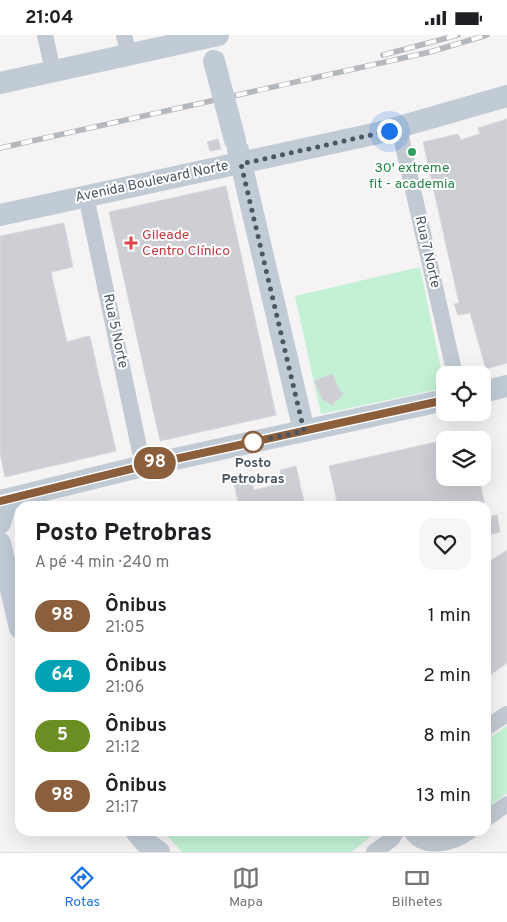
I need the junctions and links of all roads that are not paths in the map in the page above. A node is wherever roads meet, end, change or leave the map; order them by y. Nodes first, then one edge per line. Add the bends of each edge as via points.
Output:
1 (45, 35) edge
2 (212, 36) edge
3 (126, 45) edge
4 (53, 71) junction
5 (0, 83) edge
6 (507, 96) edge
7 (399, 128) junction
8 (241, 164) junction
9 (86, 195) junction
10 (0, 215) edge
11 (453, 366) edge
12 (507, 386) edge
13 (491, 390) edge
14 (436, 402) edge
15 (304, 431) junction
16 (143, 466) junction
17 (3, 500) edge
18 (0, 523) edge
19 (0, 543) edge
20 (0, 548) edge
21 (15, 608) edge
22 (507, 714) edge
23 (491, 725) edge
24 (507, 804) edge
25 (491, 815) edge
26 (140, 836) edge
27 (400, 836) edge
28 (409, 836) edge
29 (461, 836) edge
30 (158, 852) edge
31 (374, 852) edge

1 - 4 street
2 - 3 street
2 - 8 street, bridge via 214,61
3 - 4 street
4 - 5 street
6 - 7 street, Avenida Boulevard Norte
7 - 8 street, Avenida Boulevard Norte
7 - 11 street, Rua 7 Norte
8 - 9 street, Avenida Boulevard Norte
8 - 15 street
9 - 10 street, Avenida Boulevard Norte
9 - 16 street, Rua 5 Norte
12 - 13 street
14 - 15 street
15 - 16 street
16 - 17 street
17 - 18 street
19 - 20 street
20 - 21 street
22 - 23 street
24 - 25 street
26 - 30 street
27 - 31 street
28 - 29 street via 430,843 452,842

